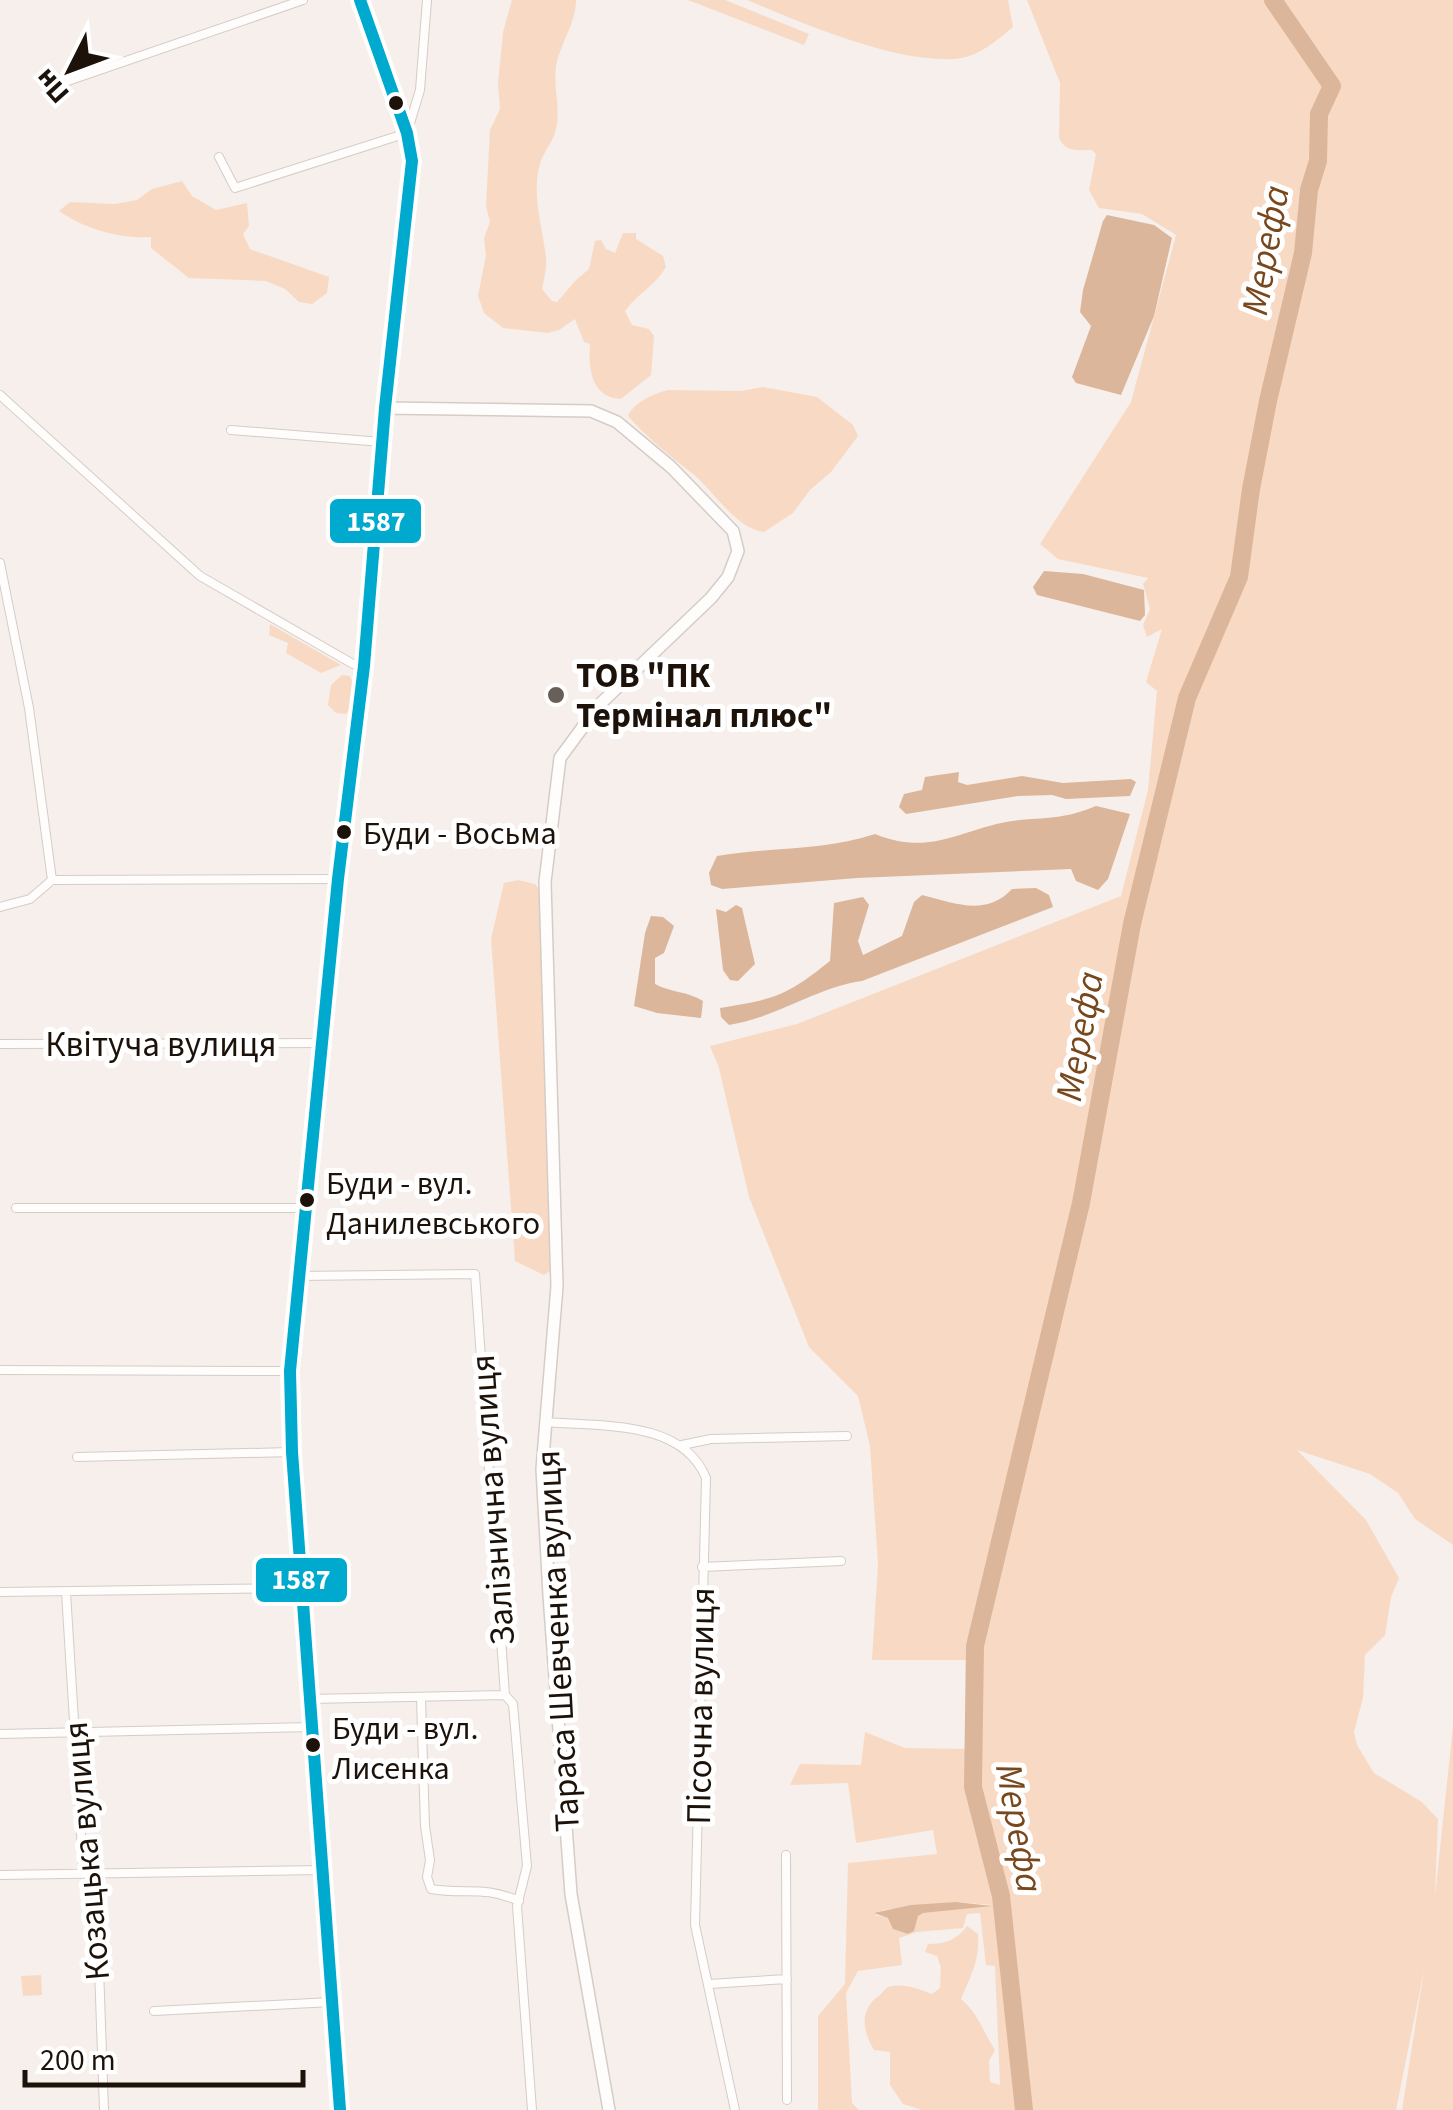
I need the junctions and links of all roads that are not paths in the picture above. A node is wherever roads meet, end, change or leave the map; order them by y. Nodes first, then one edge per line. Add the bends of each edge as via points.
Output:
1 (303, 0) edge
2 (360, 0) edge
3 (426, 0) edge
4 (59, 84) dead end
5 (407, 133) junction
6 (219, 158) dead end
7 (0, 395) edge
8 (385, 408) junction
9 (231, 430) dead end
10 (382, 442) junction
11 (0, 564) edge
12 (364, 666) junction
13 (338, 879) junction
14 (52, 880) junction
15 (0, 907) edge
16 (0, 1044) edge
17 (322, 1044) junction
18 (16, 1208) dead end
19 (303, 1208) junction
20 (296, 1276) junction
21 (0, 1370) edge
22 (290, 1371) junction
23 (546, 1422) junction
24 (847, 1436) dead end
25 (682, 1445) junction
26 (292, 1452) junction
27 (77, 1457) dead end
28 (841, 1561) dead end
29 (702, 1567) junction
30 (302, 1588) junction
31 (0, 1592) edge
32 (66, 1592) junction
33 (505, 1694) junction
34 (310, 1698) junction
35 (421, 1698) junction
36 (312, 1727) junction
37 (0, 1734) edge
38 (74, 1734) junction
39 (786, 1855) dead end
40 (323, 1870) junction
41 (0, 1875) edge
42 (88, 1875) junction
43 (519, 1901) junction
44 (787, 1979) junction
45 (710, 1984) junction
46 (332, 2002) junction
47 (154, 2011) dead end
48 (787, 2100) dead end
49 (104, 2110) edge
50 (340, 2110) edge
51 (532, 2110) edge
52 (609, 2110) edge
53 (735, 2110) edge

1 - 4 street
2 - 5 street
3 - 5 street via 420,90
5 - 6 street via 235,188
5 - 8 street via 412,161
7 - 12 street via 200,576
8 - 10 street
8 - 23 street, Тараса Шевченка вулиця via 591,411 616,422 671,467 733,531 738,551 711,598 599,705 560,758 545,882 558,1286
9 - 10 street
10 - 12 street
11 - 14 street via 30,708
12 - 13 street
13 - 14 street
13 - 17 street
14 - 15 street via 30,899
16 - 17 street, Квітуча вулиця
17 - 19 street
18 - 19 street
19 - 20 street
20 - 22 street
20 - 33 street, Залізнична вулиця via 476,1274
21 - 22 street
22 - 26 street
23 - 25 street via 650,1432
23 - 52 street, Тараса Шевченка вулиця via 548,1596 572,1894
24 - 25 street
25 - 29 street, Пісочна вулиця via 706,1478
26 - 27 street
26 - 30 street
28 - 29 street
29 - 45 street, Пісочна вулиця via 696,1925
30 - 32 street
30 - 34 street
31 - 32 street
32 - 38 street, Козацька вулиця
33 - 35 street
33 - 43 street, Залізнична вулиця via 513,1704 527,1866
34 - 35 street
34 - 36 street
35 - 43 street via 431,1888 492,1889
36 - 38 street
36 - 40 street
37 - 38 street
38 - 42 street, Козацька вулиця
39 - 44 street
40 - 42 street
40 - 46 street
41 - 42 street
42 - 49 street, Козацька вулиця via 96,1883
43 - 51 street, Залізнична вулиця
44 - 45 street
44 - 48 street
45 - 53 street, Пісочна вулиця
46 - 47 street
46 - 50 street

